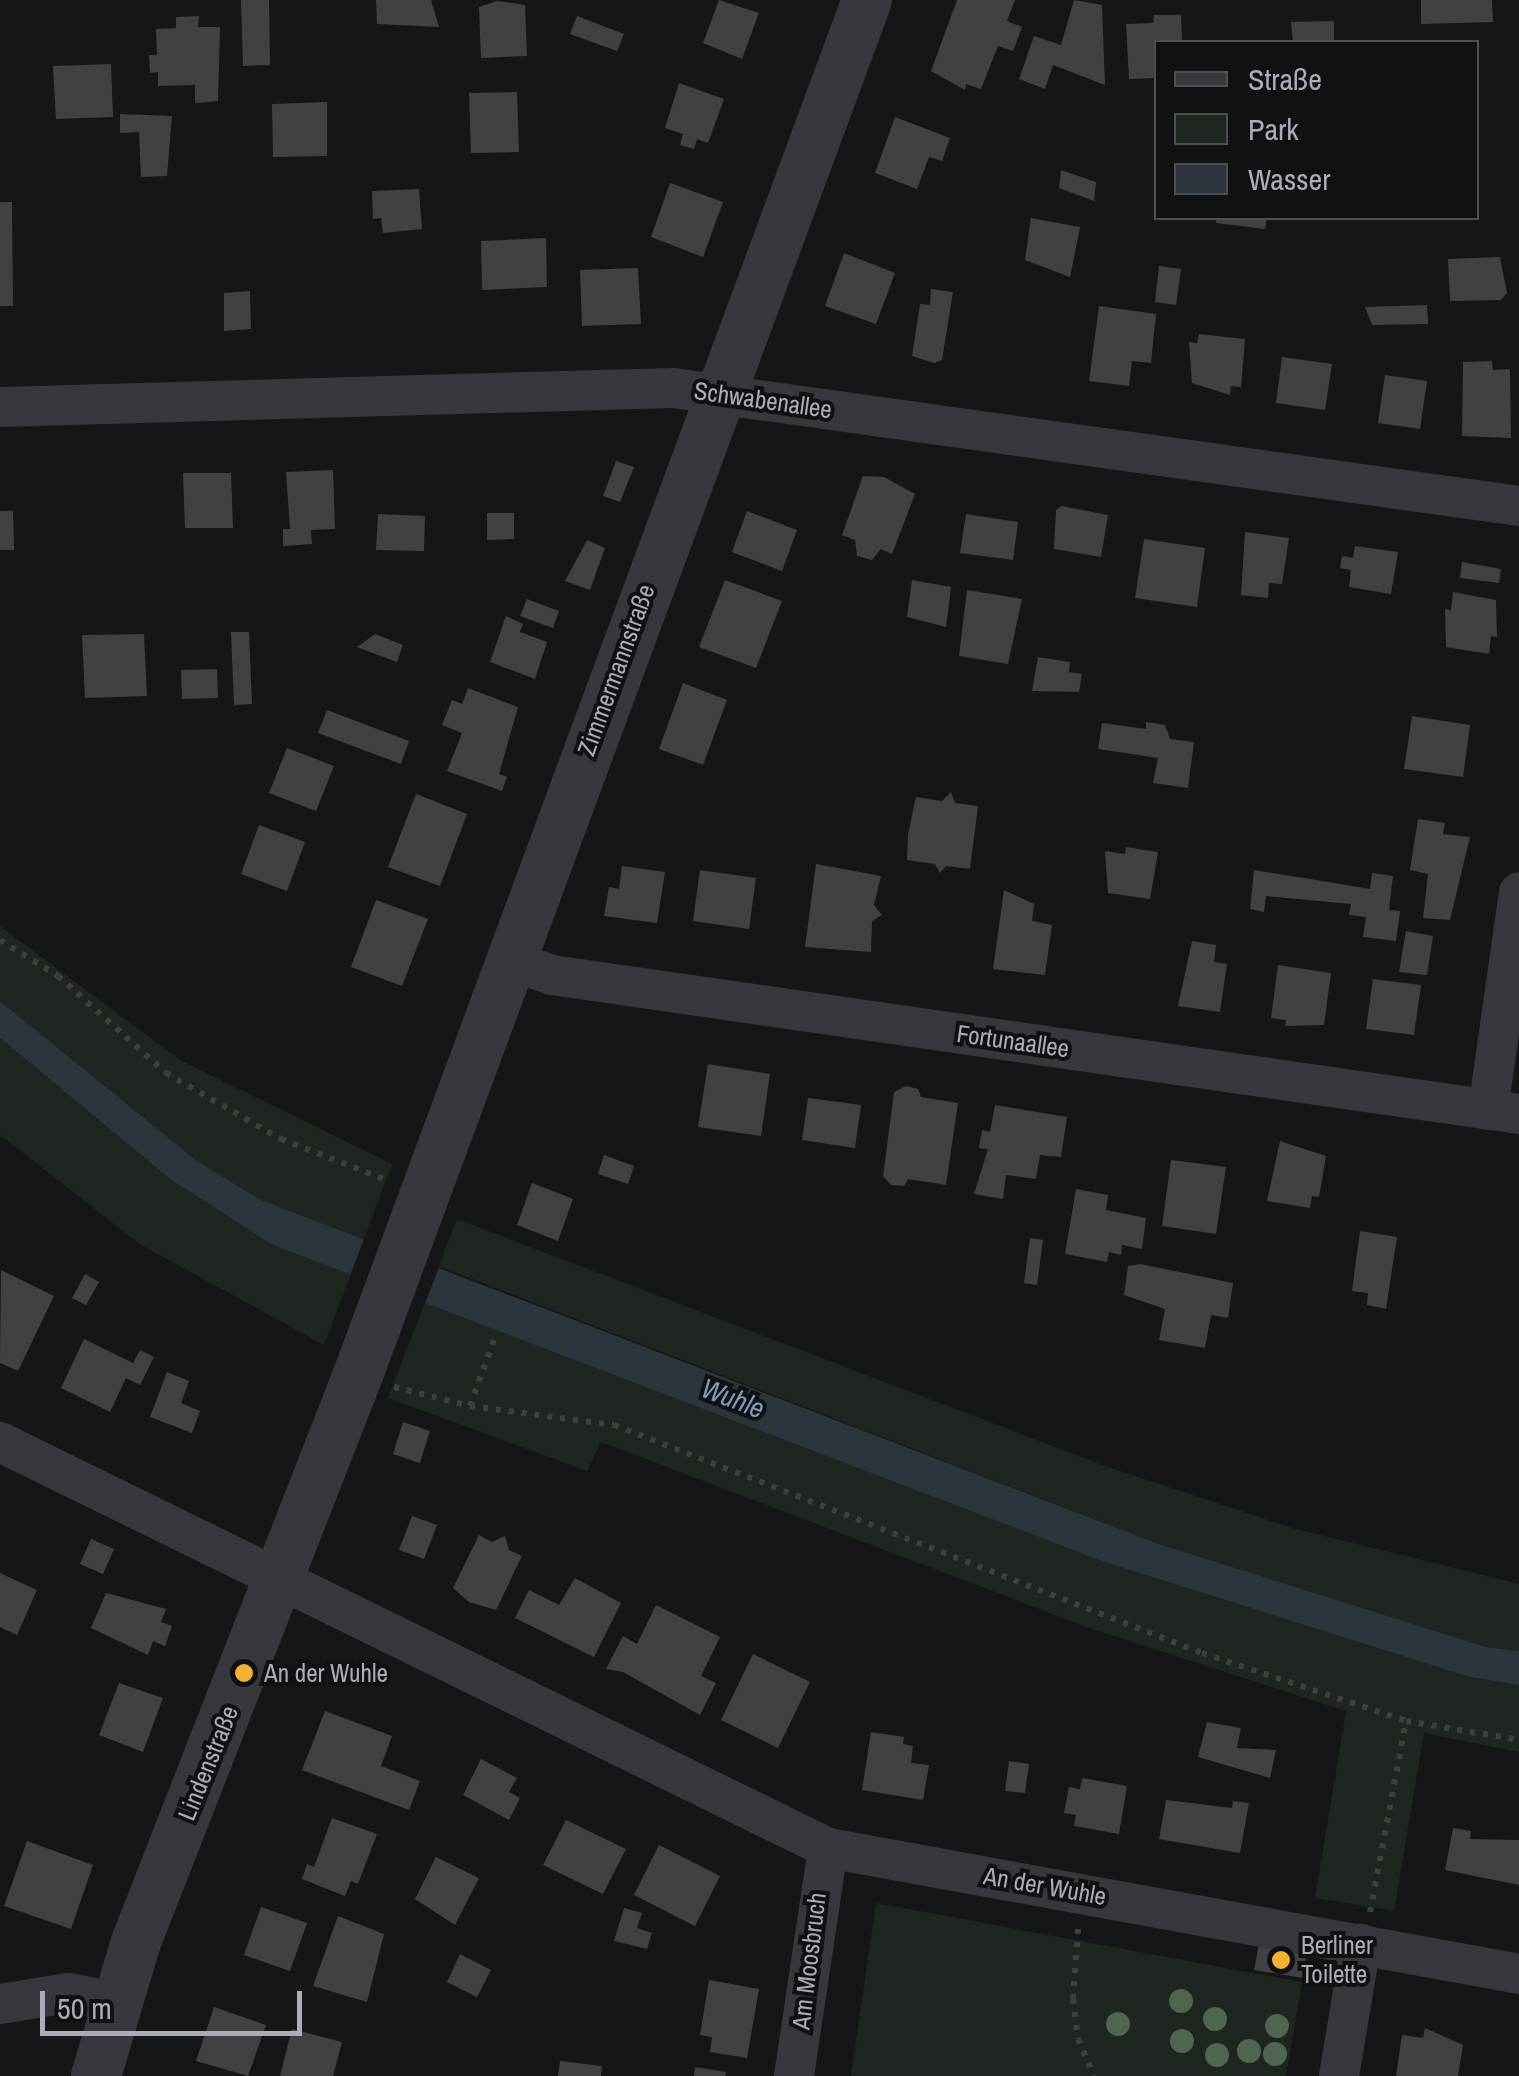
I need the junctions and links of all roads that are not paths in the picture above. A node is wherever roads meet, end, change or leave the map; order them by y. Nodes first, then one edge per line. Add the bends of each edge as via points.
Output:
1 (866, 0) edge
2 (718, 394) junction
3 (0, 407) edge
4 (1519, 506) edge
5 (1519, 892) edge
6 (509, 960) junction
7 (1503, 1112) edge
8 (377, 1362) joint
9 (0, 1442) edge
10 (279, 1580) junction
11 (828, 1848) junction
12 (1360, 1944) junction
13 (1519, 1974) edge
14 (116, 2002) junction
15 (0, 2004) edge
16 (96, 2076) edge
17 (794, 2076) edge
18 (1339, 2076) edge

1 - 2 street, Zimmermannstraße
2 - 3 street, Schwabenallee via 673,388
2 - 4 street, Schwabenallee
2 - 6 street, Zimmermannstraße
5 - 7 street
6 - 7 street, Fortunaallee via 552,974
6 - 8 street, Zimmermannstraße via 406,1194
8 - 10 street, Lindenstraße
9 - 10 street, An der Wuhle
10 - 11 street, An der Wuhle
10 - 14 street, Lindenstraße
11 - 12 street, An der Wuhle
11 - 17 street, Am Moosbruch
12 - 13 street, An der Wuhle
12 - 18 street
14 - 15 street via 68,1993
14 - 16 street, Lindenstraße

